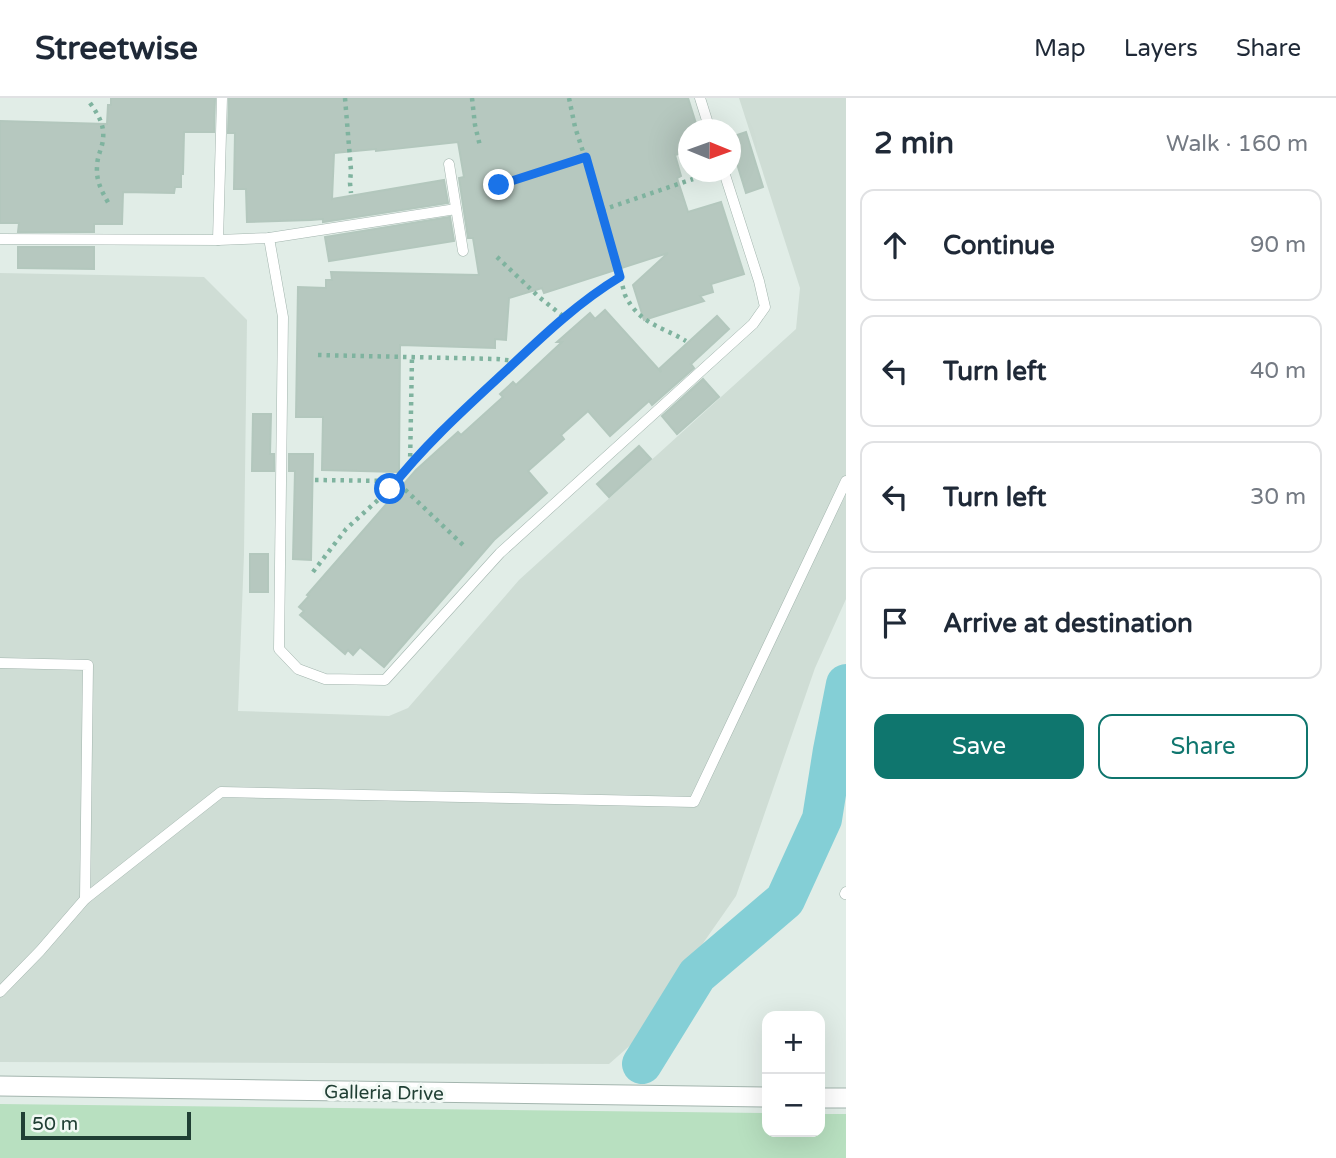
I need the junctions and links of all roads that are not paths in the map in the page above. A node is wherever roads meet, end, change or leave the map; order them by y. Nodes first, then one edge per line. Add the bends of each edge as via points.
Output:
1 (222, 98) edge
2 (700, 98) edge
3 (707, 119) edge
4 (449, 164) dead end
5 (727, 182) edge
6 (456, 209) junction
7 (0, 239) edge
8 (269, 239) junction
9 (218, 240) junction
10 (463, 251) dead end
11 (846, 481) edge
12 (0, 663) edge
13 (85, 899) junction
14 (0, 992) edge
15 (0, 1086) edge
16 (762, 1097) edge
17 (825, 1098) edge
18 (846, 1098) edge

1 - 9 lane
2 - 3 lane
4 - 6 lane
5 - 8 lane via 765,307 753,324 500,553 385,680 325,680 298,670 279,649 283,317
6 - 8 lane
6 - 10 lane
7 - 9 lane
8 - 9 lane
11 - 13 lane via 694,802 221,792
12 - 13 lane via 88,665
13 - 14 lane
15 - 16 street, Galleria Drive
17 - 18 street

